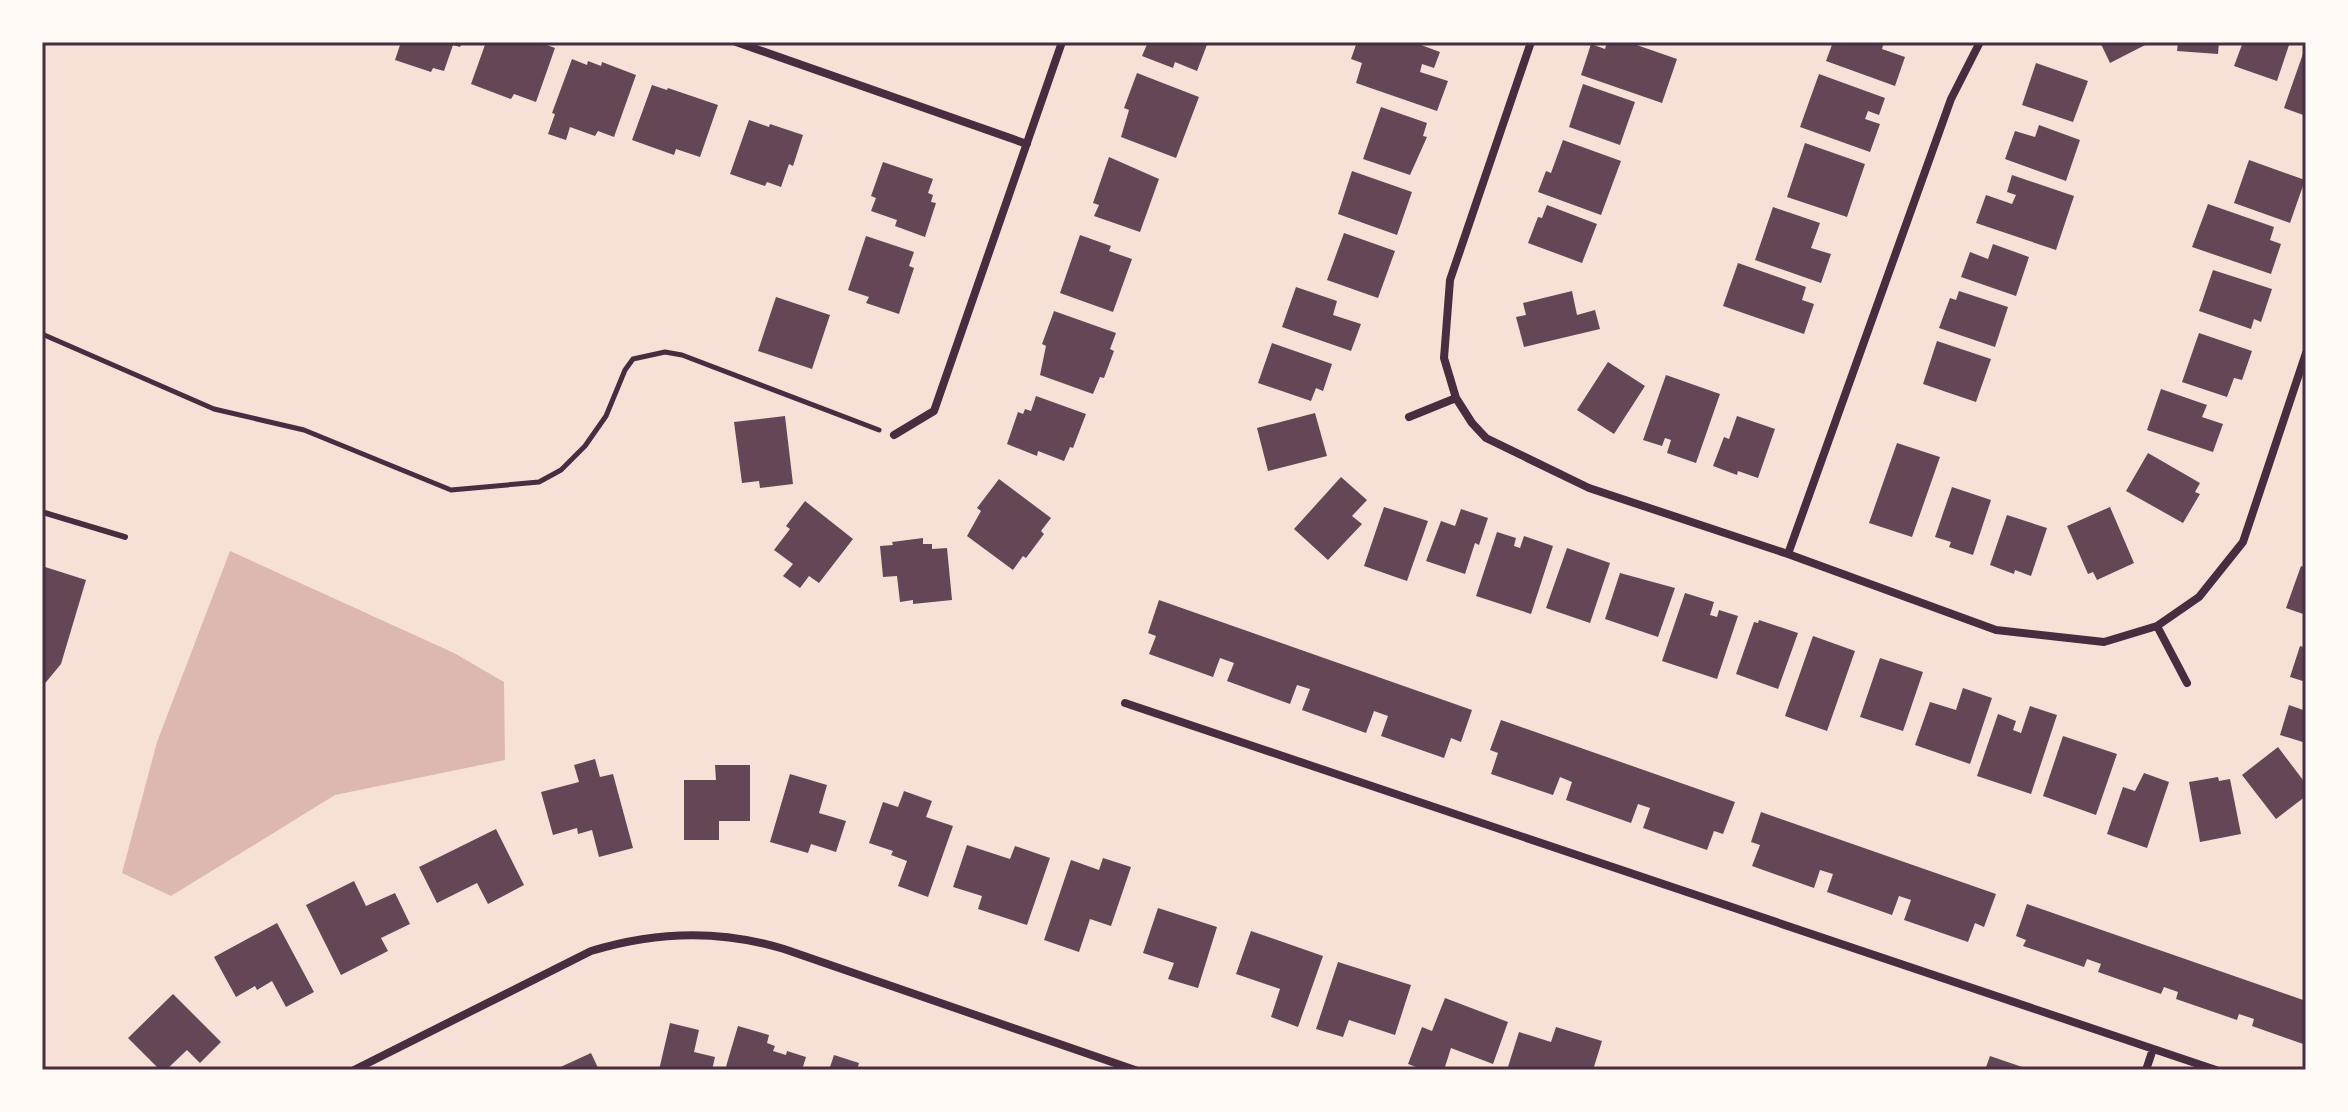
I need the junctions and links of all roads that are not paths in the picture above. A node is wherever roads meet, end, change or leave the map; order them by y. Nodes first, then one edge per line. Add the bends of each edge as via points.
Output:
1 (736, 42) edge
2 (1062, 42) edge
3 (1531, 42) edge
4 (1980, 42) edge
5 (1027, 144) junction
6 (2306, 353) edge
7 (1456, 398) junction
8 (1409, 417) dead end
9 (894, 435) road end
10 (42, 512) edge
11 (125, 537) dead end
12 (1788, 554) junction
13 (2157, 626) junction
14 (2187, 683) dead end
15 (1125, 703) dead end
16 (2153, 1049) junction
17 (354, 1070) edge
18 (1135, 1070) edge
19 (2146, 1070) edge
20 (2216, 1070) edge

1 - 5 street
2 - 5 street
3 - 7 street via 1450,280 1444,358
4 - 12 street via 1951,99
5 - 9 street via 934,411
6 - 13 street via 2243,542 2199,597
7 - 8 street
7 - 12 street via 1486,438 1547,469
10 - 11 lane
12 - 13 street via 1996,630 2104,642
13 - 14 street
15 - 16 street
16 - 19 street
16 - 20 street
17 - 18 street via 591,951 631,940 701,934 772,945

